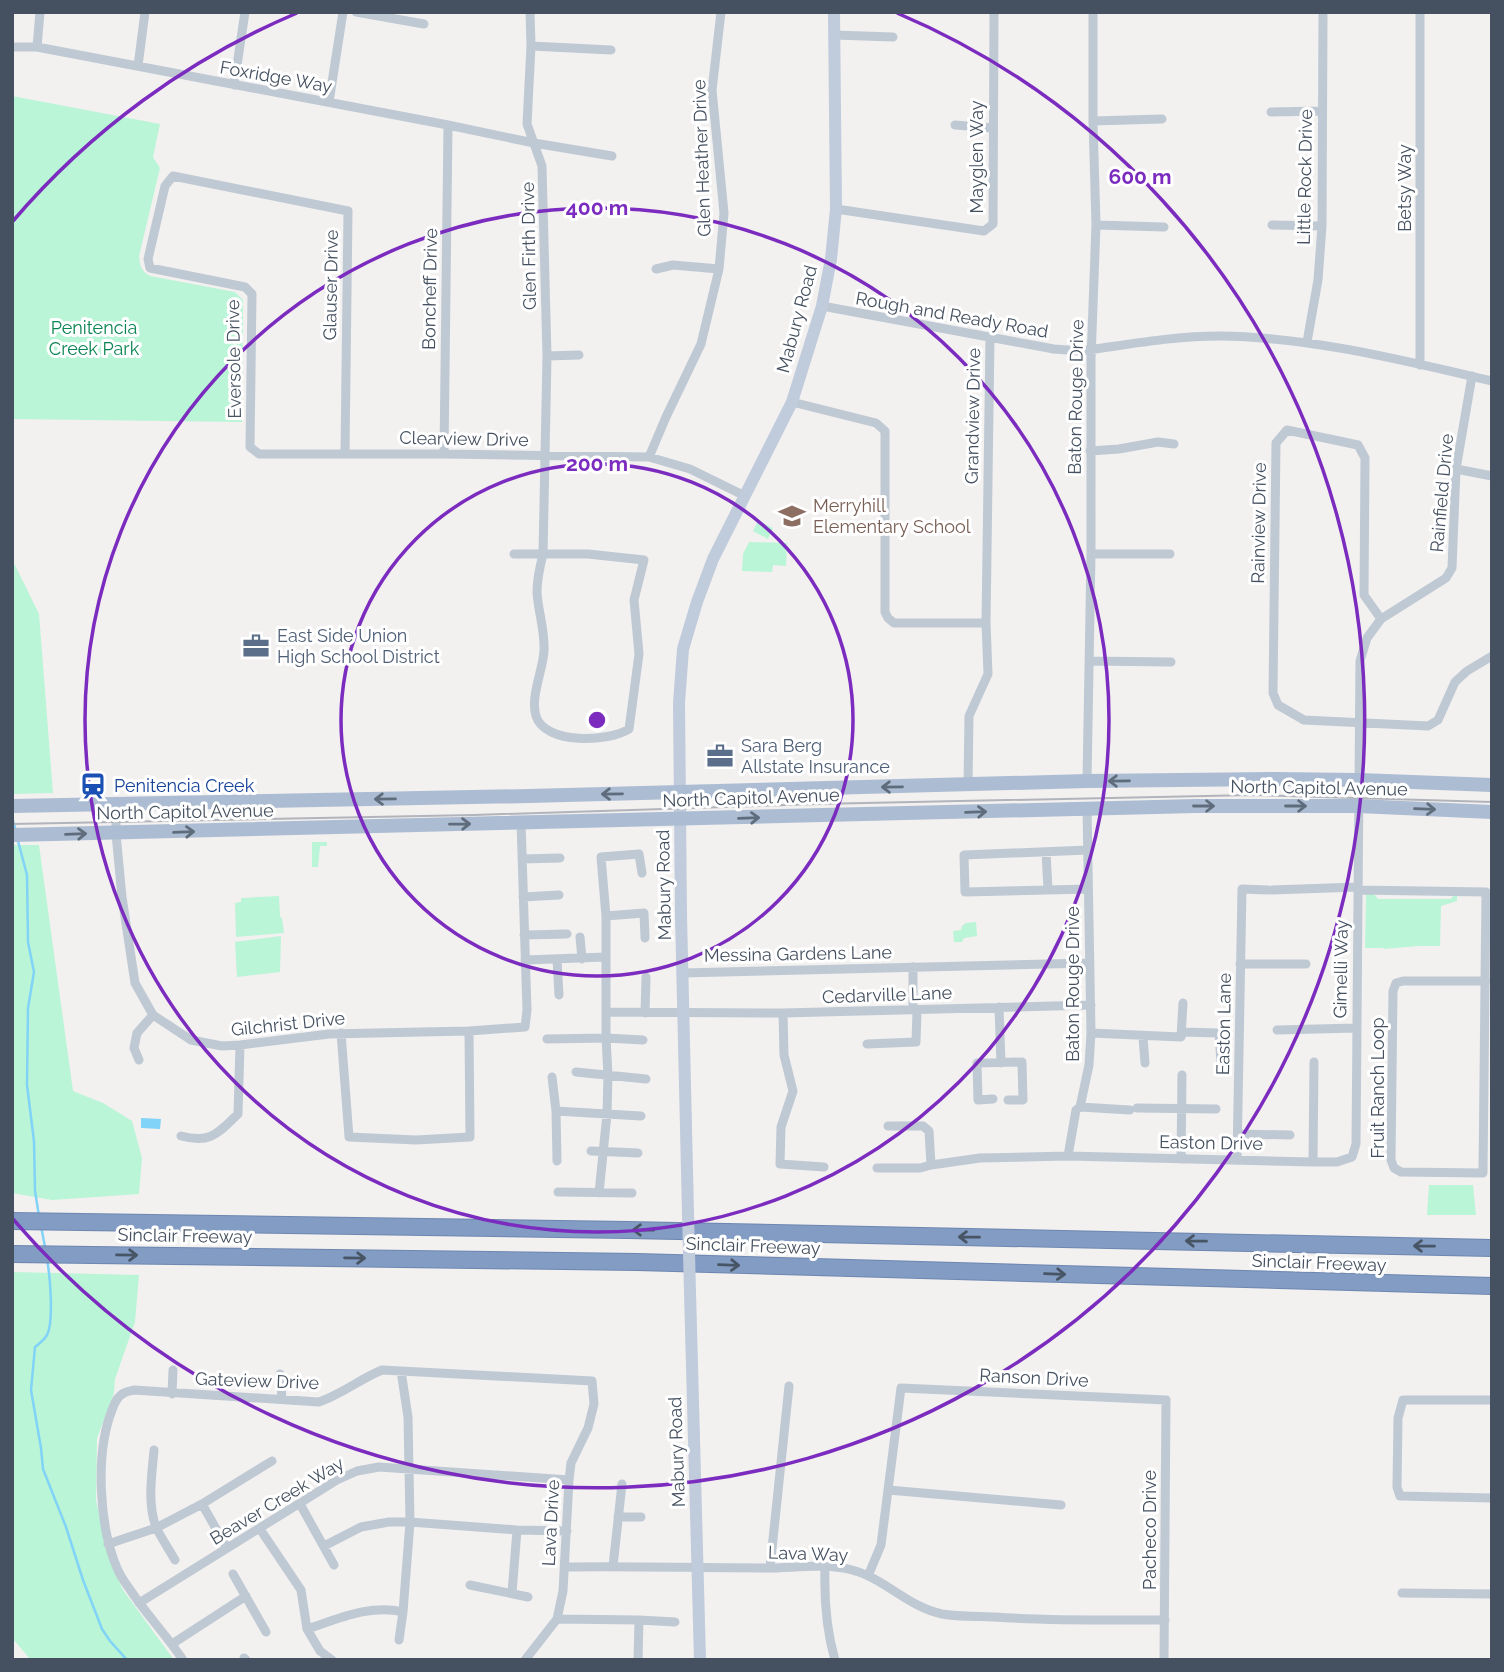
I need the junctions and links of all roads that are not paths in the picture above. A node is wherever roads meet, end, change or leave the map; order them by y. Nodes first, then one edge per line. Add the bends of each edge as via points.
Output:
1 (40, 12) edge
2 (145, 12) edge
3 (245, 12) edge
4 (344, 12) edge
5 (356, 12) edge
6 (530, 12) edge
7 (721, 12) edge
8 (834, 12) edge
9 (994, 12) edge
10 (1093, 12) edge
11 (1323, 12) edge
12 (1420, 12) edge
13 (424, 24) dead end
14 (834, 35) junction
15 (892, 37) dead end
16 (531, 46) junction
17 (12, 47) edge
18 (37, 47) junction
19 (611, 50) dead end
20 (138, 66) junction
21 (234, 85) junction
22 (329, 103) junction
23 (1322, 111) junction
24 (1271, 112) dead end
25 (1161, 119) dead end
26 (1093, 121) junction
27 (448, 125) junction
28 (955, 125) dead end
29 (993, 128) junction
30 (534, 143) junction
31 (612, 156) dead end
32 (173, 176) joint
33 (836, 209) junction
34 (1096, 225) junction
35 (1272, 225) dead end
36 (1322, 226) junction
37 (1164, 227) dead end
38 (656, 269) dead end
39 (719, 269) junction
40 (822, 306) junction
41 (990, 338) junction
42 (1307, 342) junction
43 (1092, 349) junction
44 (579, 355) dead end
45 (547, 356) junction
46 (1420, 365) junction
47 (1472, 376) junction
48 (1492, 381) edge
49 (792, 402) junction
50 (1174, 444) dead end
51 (1090, 451) junction
52 (345, 453) junction
53 (259, 454) joint
54 (444, 454) junction
55 (545, 457) junction
56 (649, 457) junction
57 (1456, 469) junction
58 (1492, 476) edge
59 (745, 496) junction
60 (513, 554) dead end
61 (543, 554) junction
62 (1091, 554) junction
63 (1170, 554) dead end
64 (1381, 619) junction
65 (986, 623) junction
66 (1492, 656) edge
67 (1089, 661) junction
68 (1171, 662) dead end
69 (1360, 724) junction
70 (1359, 780) junction
71 (1087, 782) junction
72 (968, 785) junction
73 (1492, 785) edge
74 (681, 792) junction
75 (116, 805) junction
76 (12, 806) edge
77 (1358, 806) junction
78 (1087, 809) junction
79 (1492, 812) edge
80 (680, 820) junction
81 (521, 822) junction
82 (116, 834) junction
83 (12, 835) edge
84 (1088, 850) junction
85 (1046, 852) junction
86 (560, 858) dead end
87 (522, 859) junction
88 (642, 873) dead end
89 (1358, 888) junction
90 (1088, 889) junction
91 (1048, 890) junction
92 (559, 895) dead end
93 (523, 897) junction
94 (606, 916) junction
95 (567, 934) dead end
96 (524, 935) junction
97 (580, 937) dead end
98 (645, 938) dead end
99 (605, 957) junction
100 (557, 959) junction
101 (582, 959) junction
102 (525, 960) junction
103 (1090, 963) junction
104 (1240, 964) junction
105 (1306, 964) dead end
106 (913, 967) junction
107 (683, 973) junction
108 (646, 977) dead end
109 (1486, 981) junction
110 (559, 995) dead end
111 (1183, 1003) dead end
112 (1091, 1005) junction
113 (999, 1007) junction
114 (915, 1010) junction
115 (607, 1012) junction
116 (645, 1013) junction
117 (684, 1013) junction
118 (783, 1013) junction
119 (153, 1015) junction
120 (1356, 1028) junction
121 (1277, 1030) dead end
122 (469, 1031) junction
123 (1182, 1032) junction
124 (341, 1033) junction
125 (1090, 1033) junction
126 (1143, 1037) junction
127 (606, 1038) junction
128 (547, 1039) dead end
129 (643, 1041) dead end
130 (867, 1044) dead end
131 (240, 1045) junction
132 (139, 1060) dead end
133 (1221, 1062) dead end
134 (1314, 1062) dead end
135 (1001, 1063) junction
136 (1145, 1063) dead end
137 (576, 1072) dead end
138 (608, 1075) junction
139 (1182, 1075) dead end
140 (552, 1077) dead end
141 (646, 1079) dead end
142 (992, 1099) dead end
143 (1008, 1100) dead end
144 (1080, 1107) junction
145 (1180, 1108) junction
146 (1216, 1110) dead end
147 (556, 1111) junction
148 (607, 1114) junction
149 (641, 1116) dead end
150 (888, 1126) dead end
151 (1238, 1133) junction
152 (1290, 1135) dead end
153 (181, 1136) dead end
154 (591, 1151) dead end
155 (604, 1152) junction
156 (638, 1153) dead end
157 (1068, 1156) junction
158 (1352, 1157) joint
159 (1181, 1158) junction
160 (1237, 1159) junction
161 (557, 1161) dead end
162 (1313, 1162) junction
163 (931, 1165) junction
164 (824, 1167) dead end
165 (877, 1168) dead end
166 (558, 1192) dead end
167 (599, 1193) junction
168 (632, 1193) dead end
169 (12, 1221) edge
170 (1492, 1248) edge
171 (13, 1254) edge
172 (1492, 1286) edge
173 (173, 1370) dead end
174 (401, 1371) junction
175 (280, 1374) dead end
176 (592, 1381) joint
177 (789, 1386) dead end
178 (172, 1394) junction
179 (282, 1399) junction
180 (1166, 1399) joint
181 (1492, 1401) edge
182 (154, 1450) dead end
183 (272, 1461) dead end
184 (407, 1469) junction
185 (569, 1480) junction
186 (622, 1484) dead end
187 (888, 1490) junction
188 (1492, 1498) edge
189 (202, 1504) junction
190 (300, 1504) junction
191 (1062, 1505) dead end
192 (618, 1517) junction
193 (641, 1517) dead end
194 (410, 1522) junction
195 (156, 1528) junction
196 (260, 1530) junction
197 (517, 1530) junction
198 (567, 1531) junction
199 (108, 1544) junction
200 (324, 1546) junction
201 (227, 1548) junction
202 (175, 1560) dead end
203 (334, 1565) dead end
204 (613, 1566) junction
205 (565, 1567) junction
206 (825, 1567) junction
207 (699, 1568) junction
208 (770, 1568) junction
209 (233, 1574) dead end
210 (868, 1576) junction
211 (470, 1584) dead end
212 (1402, 1592) dead end
213 (512, 1593) junction
214 (1492, 1594) edge
215 (246, 1596) junction
216 (528, 1597) dead end
217 (139, 1603) junction
218 (403, 1612) junction
219 (557, 1619) junction
220 (639, 1620) junction
221 (1165, 1620) junction
222 (676, 1622) dead end
223 (307, 1629) junction
224 (266, 1632) dead end
225 (399, 1640) dead end
226 (172, 1644) junction
227 (834, 1659) edge
228 (183, 1660) edge
229 (332, 1660) edge
230 (525, 1660) edge
231 (638, 1660) edge
232 (700, 1660) edge
233 (1164, 1660) edge

1 - 18 street
2 - 20 street
3 - 21 street
4 - 22 street
5 - 13 street
6 - 16 street, Glen Firth Drive
7 - 39 street, Glen Heather Drive via 712,90 724,213
8 - 14 main road, Mabury Road
9 - 29 street, Mayglen Way
10 - 26 street, Baton Rouge Drive
11 - 23 street, Little Rock Drive
12 - 46 street, Betsy Way
14 - 15 street
14 - 33 main road, Mabury Road
16 - 19 street
16 - 30 street, Glen Firth Drive via 527,124
17 - 18 street, Foxridge Way
18 - 20 street, Foxridge Way
20 - 21 street, Foxridge Way
21 - 22 street, Foxridge Way
22 - 27 street, Foxridge Way
23 - 24 street
23 - 36 street, Little Rock Drive
25 - 26 street
26 - 34 street, Baton Rouge Drive
27 - 30 street, Foxridge Way
27 - 54 street, Boncheff Drive
28 - 29 street
29 - 33 street, Mayglen Way via 993,224 984,231
30 - 31 street, Foxridge Way
30 - 45 street, Glen Firth Drive via 542,166
32 - 52 street, Glauser Drive via 348,211
32 - 53 street, Eversole Drive via 165,186 148,259 150,268 245,287 252,295 250,447
33 - 40 main road, Mabury Road
34 - 37 street
34 - 43 street, Baton Rouge Drive
35 - 36 street
36 - 42 street, Little Rock Drive
38 - 39 street via 673,265
39 - 56 street, Glen Heather Drive via 701,344
40 - 41 street, Rough and Ready Road
40 - 49 main road, Mabury Road
41 - 43 street, Rough and Ready Road via 1054,349
41 - 65 street, Grandview Drive
42 - 43 street, Rough and Ready Road via 1216,336
42 - 46 street, Rough and Ready Road
43 - 51 street, Baton Rouge Drive
44 - 45 street
45 - 55 street, Glen Firth Drive
46 - 47 street, Rough and Ready Road
47 - 48 street, Rough and Ready Road
47 - 57 street, Rainfield Drive
49 - 59 main road, Mabury Road
49 - 65 street via 876,423 885,431 888,618 894,624
50 - 51 street
51 - 62 street, Baton Rouge Drive
52 - 53 street, Clearview Drive
52 - 54 street, Clearview Drive
54 - 55 street, Clearview Drive
55 - 56 street, Clearview Drive
55 - 61 street, Glen Firth Drive
56 - 59 street, Clearview Drive via 690,469
57 - 58 street
57 - 64 street, Rainfield Drive via 1452,568 1446,578
59 - 74 main road, Mabury Road via 713,559 684,649 679,703
60 - 61 street
61 - 61 street, Glen Firth Drive via 644,560 634,600 638,671 629,729 623,733 583,739 547,730 536,717 544,654 537,592
62 - 63 street
62 - 67 street, Baton Rouge Drive
64 - 69 street, Rainfield Drive via 1367,638 1360,661
64 - 69 street, Rainview Drive via 1364,595 1365,458 1357,445 1287,430 1276,443 1273,693 1278,705 1304,720
65 - 72 street, Grandview Drive via 988,674 969,716
66 - 69 street via 1455,682 1438,720 1428,726
67 - 68 street
67 - 71 street, Baton Rouge Drive
69 - 70 street, Rainfield Drive
70 -> 71 main road, North Capitol Avenue
70 - 73 main road, North Capitol Avenue
70 - 77 street, Gimelli Way
71 - 72 main road, North Capitol Avenue
72 -> 74 main road, North Capitol Avenue
74 -> 75 main road, North Capitol Avenue
74 - 80 main road, Mabury Road
75 - 76 main road, North Capitol Avenue
75 - 82 street, Gilchrist Drive
78 -> 77 main road, North Capitol Avenue
77 -> 79 main road, North Capitol Avenue
77 - 89 street, Gimelli Way
80 -> 78 main road, North Capitol Avenue
78 - 84 street, Baton Rouge Drive
80 - 81 main road, North Capitol Avenue
80 - 107 main road, Mabury Road
82 -> 81 main road, North Capitol Avenue
81 - 87 street
83 -> 82 main road, North Capitol Avenue
82 - 119 street, Gilchrist Drive via 135,983
84 - 85 street
84 - 90 street, Baton Rouge Drive
85 - 91 street
85 - 91 street via 964,855 965,892
86 - 87 street
87 - 93 street
88 - 94 street via 639,854 601,857
89 - 104 street, Easton Lane via 1242,890
89 - 109 street via 1486,892
89 - 120 street, Gimelli Way
90 - 91 street
90 - 103 street, Baton Rouge Drive
92 - 93 street
93 - 96 street
94 - 98 street via 644,913
94 - 99 street
95 - 96 street
96 - 102 street
97 - 101 street
99 - 101 street
99 - 115 street
100 - 101 street
100 - 102 street
100 - 110 street
102 - 122 street, Gilchrist Drive via 525,1027
103 - 106 street, Messina Gardens Lane
103 - 112 street, Baton Rouge Drive
104 - 105 street
104 - 151 street, Easton Lane
106 - 107 street, Messina Gardens Lane
106 - 114 street, Messina Gardens Lane
107 - 117 main road, Mabury Road
108 - 116 street
109 - 109 street, Fruit Ranch Loop via 1483,1173 1401,1172 1391,1160 1396,983
111 - 123 street
112 - 113 street, Cedarville Lane
112 - 125 street, Baton Rouge Drive
113 - 114 street, Cedarville Lane
113 - 135 street
114 - 118 street, Cedarville Lane
114 - 130 street, Messina Gardens Lane via 916,1042
115 - 116 street, Cedarville Lane
115 - 127 street
116 - 117 street, Cedarville Lane
117 - 118 street, Cedarville Lane
117 - 207 main road, Mabury Road, bridge
118 - 164 street via 784,1055 793,1091 780,1127 780,1164
119 - 131 street, Gilchrist Drive via 191,1040
119 - 132 street via 137,1033 134,1048
120 - 121 street
120 - 158 street, Gimelli Way via 1356,1144
122 - 124 street, Gilchrist Drive
122 - 124 street via 470,1137 416,1140 349,1137
123 - 126 street via 1181,1037
123 - 133 street via 1219,1032
124 - 131 street, Gilchrist Drive
125 - 126 street
125 - 144 street, Baton Rouge Drive
126 - 136 street
127 - 128 street
127 - 129 street
127 - 138 street
131 - 153 street via 239,1114 214,1137
134 - 162 street
135 - 142 street via 977,1063 978,1100
135 - 143 street via 1022,1062 1023,1100
137 - 138 street
138 - 141 street
138 - 148 street
139 - 145 street
140 - 147 street
144 - 145 street
144 - 157 street, Baton Rouge Drive
145 - 146 street
145 - 159 street
147 - 148 street
147 - 161 street
148 - 149 street
148 - 155 street
150 - 163 street via 923,1126 929,1131
151 - 152 street
151 - 160 street, Easton Lane
154 - 155 street
155 - 156 street
155 - 167 street
157 - 159 street, Easton Drive
157 - 163 street, Easton Drive via 980,1158
158 - 162 street, Easton Drive
159 - 160 street, Easton Drive
160 - 162 street, Easton Drive
163 - 165 street, Easton Drive
166 - 167 street
167 - 168 street
170 -> 169 highway, Sinclair Freeway
171 -> 172 highway, Sinclair Freeway via 636,1262
173 - 178 street
174 - 176 street, Gateview Drive
174 - 179 street, Gateview Drive via 382,1370 319,1402
174 - 184 street via 408,1417
175 - 179 street
176 - 185 street, Lava Drive via 594,1404
177 - 208 street
178 - 179 street, Gateview Drive
178 - 199 street, Gateview Drive via 134,1390 116,1401 103,1444 102,1499
180 - 187 street, Ranson Drive via 901,1388
180 - 221 street, Pacheco Drive
181 - 188 street via 1403,1400 1398,1418 1397,1487 1400,1496
182 - 195 street via 151,1487
183 - 189 street
184 - 185 street, Beaver Creek Way
184 - 190 street, Beaver Creek Way via 357,1471
184 - 194 street
185 - 198 street, Lava Drive
186 - 192 street
187 - 191 street
187 - 210 street via 881,1545
189 - 195 street
189 - 201 street
190 - 196 street, Beaver Creek Way
190 - 200 street
192 - 193 street
192 - 204 street
194 - 197 street
194 - 200 street via 361,1527
194 - 218 street
195 - 199 street
195 - 202 street
196 - 201 street, Beaver Creek Way
196 - 223 street via 301,1590
197 - 198 street
197 - 213 street
198 - 205 street, Lava Drive
199 - 217 street via 117,1571
200 - 203 street
201 - 217 street, Beaver Creek Way
204 - 205 street, Lava Way
204 - 207 street, Lava Way
205 - 219 street, Lava Drive
206 - 208 street, Lava Way
206 - 210 street, Lava Way
206 - 227 street via 825,1607
207 - 208 street, Lava Way
207 - 232 main road, Mabury Road
209 - 215 street
210 - 221 street, Lava Way via 941,1614
211 - 213 street
212 - 214 street
213 - 216 street
215 - 224 street
215 - 226 street
217 - 226 street
218 - 223 street via 364,1611
218 - 225 street
219 - 220 street
219 - 230 street, Lava Drive
220 - 222 street
220 - 231 street
221 - 233 street, Pacheco Drive
223 - 229 street via 320,1651
226 - 228 street

